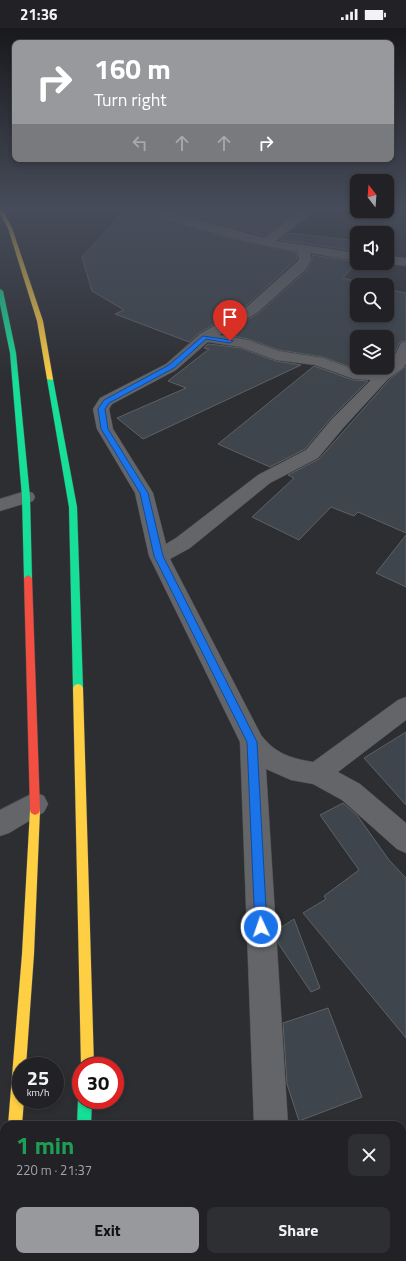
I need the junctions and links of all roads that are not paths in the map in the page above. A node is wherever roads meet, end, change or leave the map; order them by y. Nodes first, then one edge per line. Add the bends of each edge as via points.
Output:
1 (22, 267) edge
2 (300, 267) edge
3 (0, 292) edge
4 (205, 337) junction
5 (406, 346) edge
6 (383, 376) junction
7 (26, 497) junction
8 (0, 505) edge
9 (158, 556) junction
10 (406, 707) edge
11 (252, 742) junction
12 (317, 774) junction
13 (35, 804) junction
14 (0, 824) edge
15 (406, 840) edge
16 (87, 1057) edge
17 (85, 1109) edge
18 (15, 1121) edge
19 (84, 1121) edge
20 (271, 1121) edge

1 - 16 main road via 40,321 73,508
2 - 4 street via 253,309
3 - 7 main road via 13,353
4 - 6 street via 243,343 276,355 318,361 354,374
4 - 9 street via 171,367 106,401 102,409 105,429 144,493
5 - 6 street via 398,365
6 - 9 street via 312,454 264,479 183,543
7 - 8 street
7 - 13 main road
9 - 11 street
10 - 12 street
11 - 12 street via 261,754 276,762 291,769
11 - 20 street
12 - 15 street via 351,792
13 - 14 street
13 - 18 main road via 28,954
17 - 19 main road

